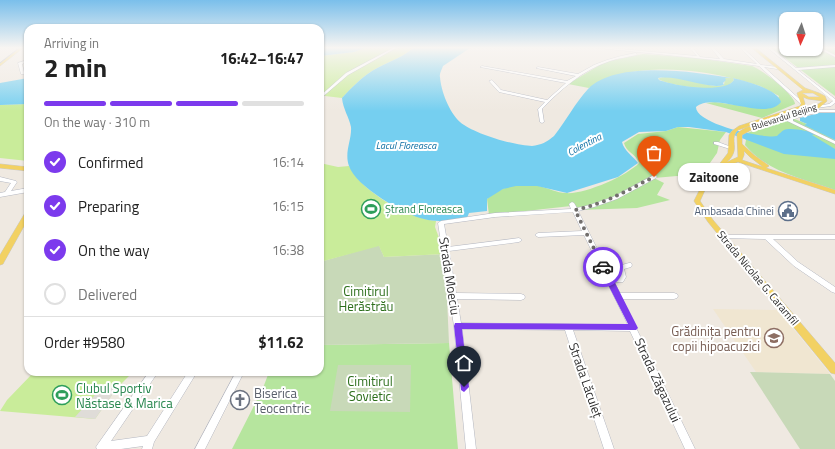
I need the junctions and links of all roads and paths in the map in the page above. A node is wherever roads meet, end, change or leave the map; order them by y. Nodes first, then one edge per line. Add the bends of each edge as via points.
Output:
1 (21, 69) edge
2 (356, 69) edge
3 (493, 69) edge
4 (543, 69) edge
5 (590, 69) edge
6 (763, 69) edge
7 (779, 69) edge
8 (795, 69) edge
9 (22, 72) joint
10 (24, 74) edge
11 (578, 75) junction
12 (491, 81) dead end
13 (566, 82) junction
14 (802, 91) junction
15 (325, 94) edge
16 (823, 95) junction
17 (547, 101) junction
18 (835, 101) edge
19 (803, 104) junction
20 (817, 107) junction
21 (835, 111) edge
22 (783, 118) junction
23 (542, 122) dead end
24 (791, 122) junction
25 (739, 140) junction
26 (716, 143) dead end
27 (835, 143) edge
28 (732, 148) junction
29 (729, 156) junction
30 (737, 160) junction
31 (0, 163) edge
32 (24, 165) edge
33 (723, 165) junction
34 (0, 166) edge
35 (24, 169) edge
36 (781, 173) junction
37 (654, 177) dead end
38 (0, 179) edge
39 (24, 191) edge
40 (835, 192) edge
41 (7, 194) junction
42 (0, 195) edge
43 (574, 207) junction
44 (24, 220) edge
45 (586, 233) junction
46 (538, 235) dead end
47 (835, 236) edge
48 (724, 237) junction
49 (767, 237) junction
50 (519, 240) dead end
51 (444, 249) junction
52 (0, 262) edge
53 (629, 265) dead end
54 (610, 280) junction
55 (835, 290) edge
56 (453, 296) junction
57 (521, 296) dead end
58 (617, 296) junction
59 (674, 296) dead end
60 (458, 326) junction
61 (568, 327) junction
62 (634, 328) junction
63 (831, 360) edge
64 (835, 370) edge
65 (151, 376) edge
66 (190, 376) edge
67 (238, 376) edge
68 (149, 445) edge
69 (200, 449) edge
70 (471, 449) edge
71 (609, 449) edge
72 (690, 449) edge

1 - 9 street
2 - 15 street
3 - 13 street
4 - 11 street
5 - 11 street
6 - 19 street
7 - 14 main road, Bulevardul Beijing
8 - 16 street
9 - 10 street
11 - 13 street
12 - 17 street via 500,91
13 - 17 street
14 - 16 main road, Bulevardul Beijing
14 - 16 main road, Bulevardul Beijing via 812,98 820,99
14 - 19 main road, Bulevardul Beijing
16 - 18 street
16 - 20 main road, Bulevardul Beijing via 825,101
17 - 23 street via 540,109
18 - 20 street
19 - 28 main road, Bulevardul Beijing via 798,109 734,131 730,136
20 - 22 main road, Bulevardul Beijing
21 - 24 street via 810,113 791,118
22 - 24 street
22 - 25 main road, Bulevardul Beijing via 747,129 741,133
24 - 27 street
25 - 30 main road via 743,153
25 - 36 main road via 755,159
26 - 28 street
28 - 29 main road
29 - 30 street
29 - 33 main road
30 - 33 main road
30 - 36 main road
31 - 32 main road
33 - 48 main road, Strada Nicolae G. Caramfil via 702,190 697,201
34 - 35 main road
36 - 40 main road
37 - 43 street via 615,198 592,206
38 - 41 street via 14,182
39 - 41 street
41 - 42 street
43 - 45 street, Strada Zăgazului
43 - 51 street, Strada Moeciu via 441,223
44 - 52 main road
45 - 46 street
45 - 54 street, Strada Zăgazului
47 - 49 street
48 - 49 street
48 - 63 main road, Strada Nicolae G. Caramfil
49 - 55 street via 796,264
50 - 51 street
51 - 56 street, Strada Moeciu
53 - 54 street via 620,268 623,277 621,280
54 - 58 street, Strada Zăgazului
56 - 57 street
56 - 60 street, Strada Moeciu
58 - 59 street
58 - 62 street, Strada Zăgazului
60 - 61 street
60 - 70 street, Strada Moeciu
61 - 62 street, Strada Lăculeț
61 - 71 street, Strada Lăculeț
62 - 72 street, Strada Zăgazului
63 - 64 main road, Strada Nicolae G. Caramfil
65 - 68 street via 101,447
66 - 68 street
67 - 69 street

